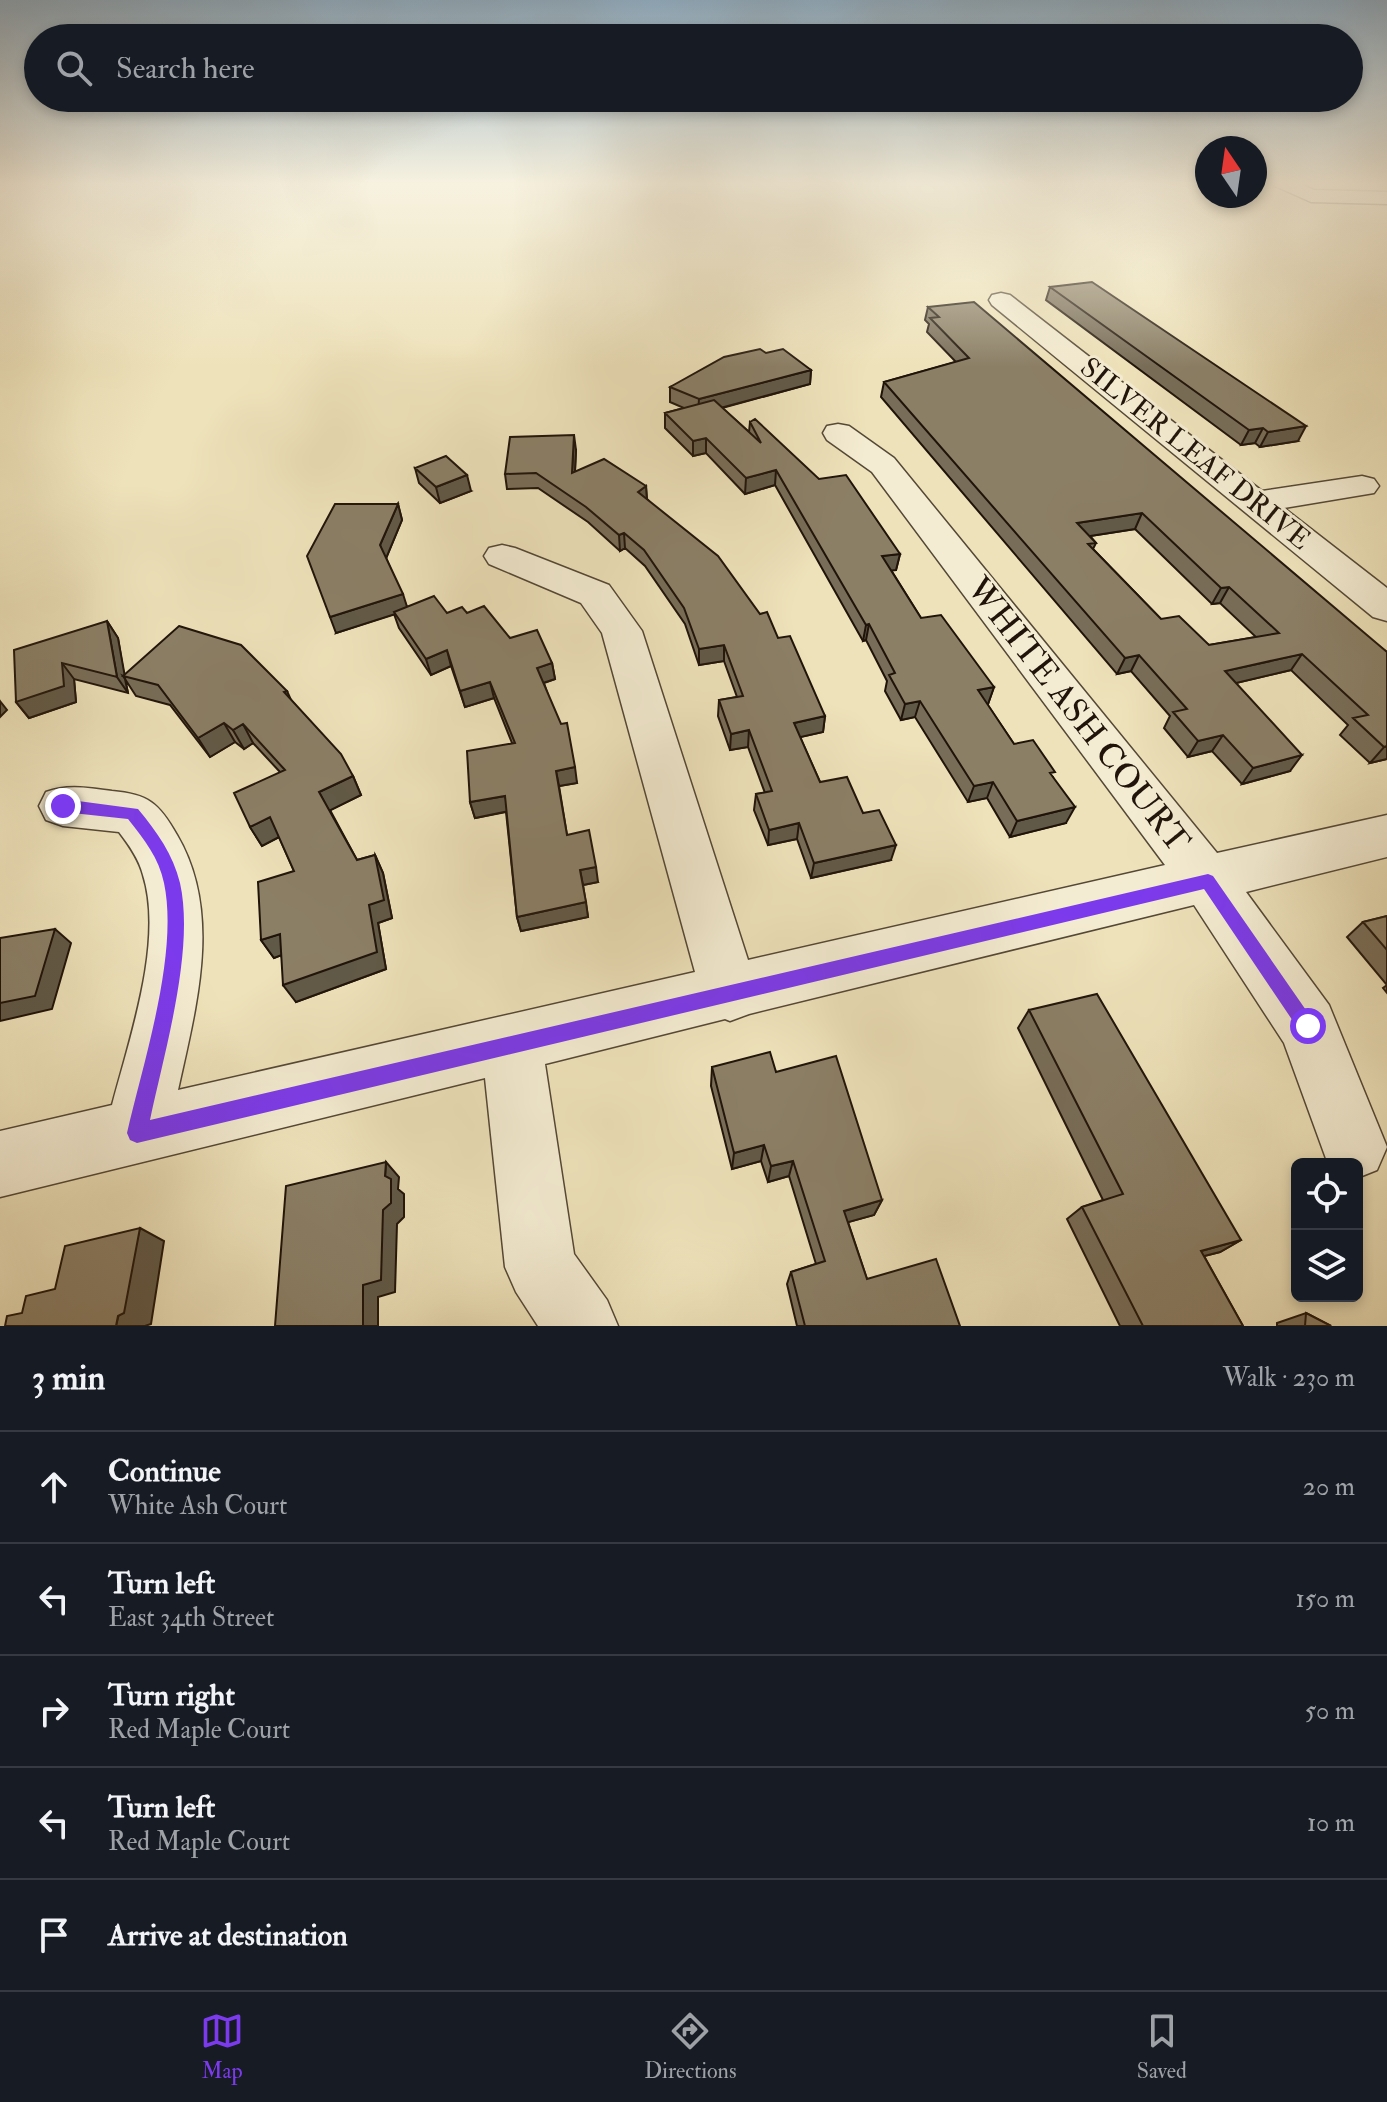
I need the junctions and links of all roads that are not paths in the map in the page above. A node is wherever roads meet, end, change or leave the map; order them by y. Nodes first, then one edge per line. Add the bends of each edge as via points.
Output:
1 (1001, 300) dead end
2 (838, 433) dead end
3 (1362, 486) dead end
4 (1256, 502) junction
5 (502, 556) dead end
6 (1387, 608) edge
7 (63, 806) dead end
8 (1387, 836) edge
9 (1208, 881) junction
10 (730, 993) junction
11 (512, 1044) junction
12 (137, 1133) junction
13 (1354, 1147) dead end
14 (0, 1164) edge
15 (581, 1326) edge

1 - 4 street, SILVER LEAF DRIVE
2 - 9 street, WHITE ASH COURT via 883,465
3 - 4 street
4 - 6 street, SILVER LEAF DRIVE
5 - 10 street via 595,594 622,631
7 - 12 street via 133,813 158,845 172,881 176,909 170,983
8 - 9 street
9 - 10 street
9 - 13 street, WHITE ASH COURT via 1308,1026
10 - 11 street
11 - 12 street
11 - 15 street via 541,1267
12 - 14 street

